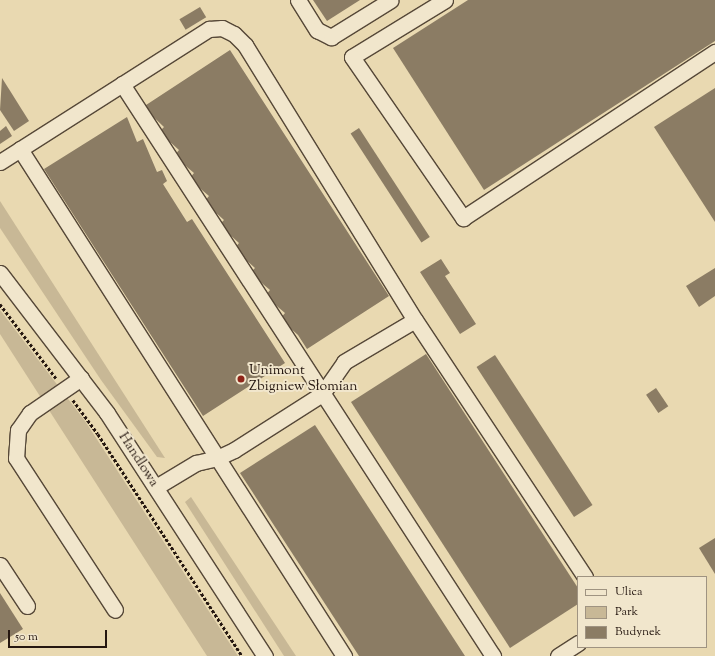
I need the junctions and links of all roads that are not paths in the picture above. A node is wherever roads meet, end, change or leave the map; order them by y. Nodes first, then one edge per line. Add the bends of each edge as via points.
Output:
1 (298, 0) edge
2 (391, 0) edge
3 (445, 0) edge
4 (715, 52) edge
5 (122, 84) junction
6 (20, 149) junction
7 (0, 162) edge
8 (0, 273) edge
9 (415, 320) junction
10 (81, 378) junction
11 (322, 394) junction
12 (217, 458) junction
13 (156, 487) junction
14 (0, 565) edge
15 (584, 576) edge
16 (27, 606) dead end
17 (115, 610) dead end
18 (577, 644) edge
19 (265, 656) edge
20 (344, 656) edge
21 (493, 656) edge
22 (558, 656) edge

1 - 2 street via 317,30 331,37
3 - 4 street via 352,58 463,218
5 - 6 street
5 - 9 street via 209,28 222,28 234,34 245,45
5 - 11 street
6 - 7 street
6 - 12 street
8 - 10 street, Handlowa
9 - 11 street via 344,362
9 - 15 street
10 - 13 street, Handlowa
10 - 17 street via 30,413 18,430 16,458
11 - 12 street via 234,450
11 - 21 street
12 - 13 street via 196,463
12 - 20 street
13 - 19 street, Handlowa
14 - 16 street
18 - 22 street

